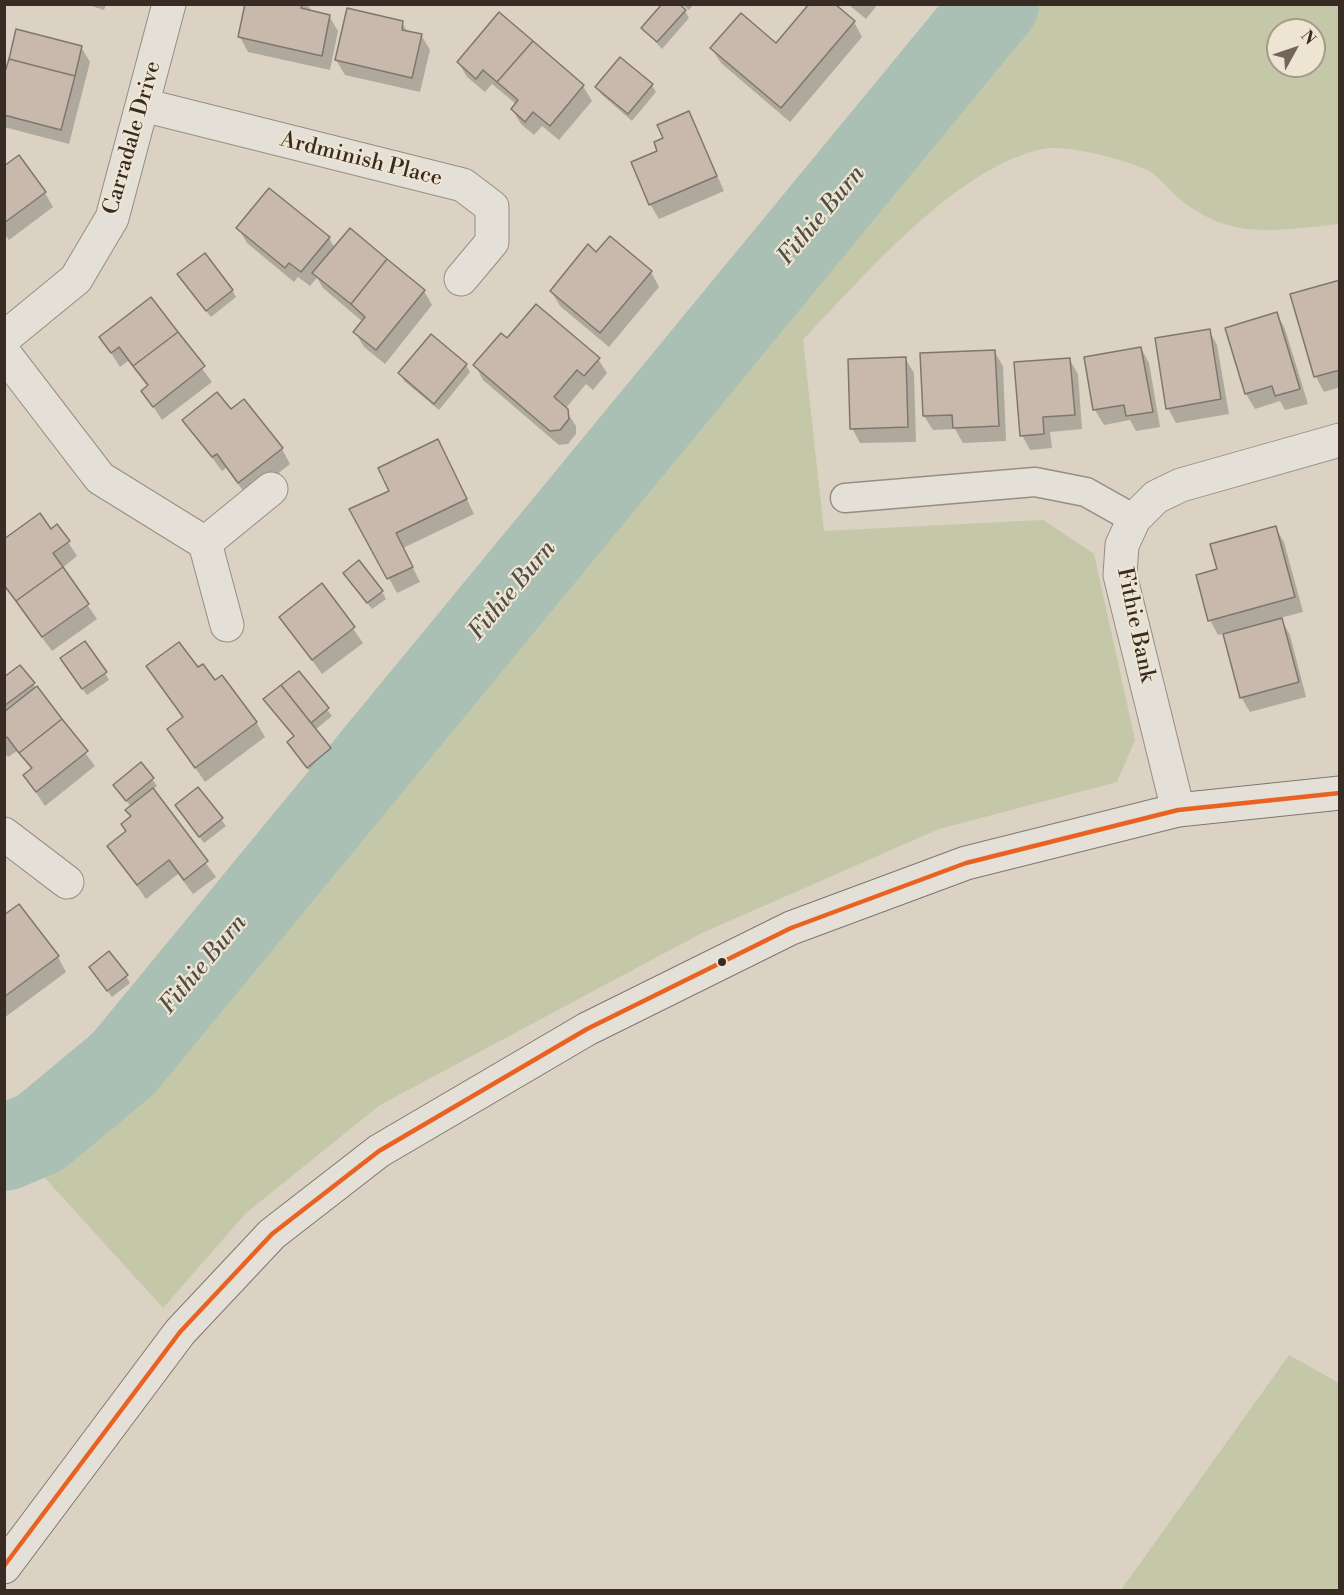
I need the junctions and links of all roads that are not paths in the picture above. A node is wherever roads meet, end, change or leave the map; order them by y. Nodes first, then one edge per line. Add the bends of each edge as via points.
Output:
1 (169, 4) edge
2 (143, 105) junction
3 (461, 279) dead end
4 (4, 338) edge
5 (4, 353) edge
6 (1340, 440) edge
7 (271, 489) dead end
8 (845, 498) dead end
9 (1134, 519) junction
10 (205, 543) junction
11 (227, 625) dead end
12 (1340, 793) edge
13 (1178, 810) junction
14 (4, 834) edge
15 (67, 882) dead end
16 (4, 1567) edge

1 - 2 street, Carradale Drive
2 - 3 street, Ardminish Place via 463,185 492,207 492,242
2 - 4 street, Carradale Drive via 112,218 76,279
5 - 10 street via 100,478
6 - 9 street, Fithie Bank via 1181,485 1156,497
7 - 10 street
8 - 9 lane via 1035,482 1086,492
9 - 13 street, Fithie Bank via 1122,545 1120,575
10 - 11 street
12 - 13 street
13 - 16 street via 966,863 791,928 587,1029 379,1151 272,1234 180,1332
14 - 15 street

